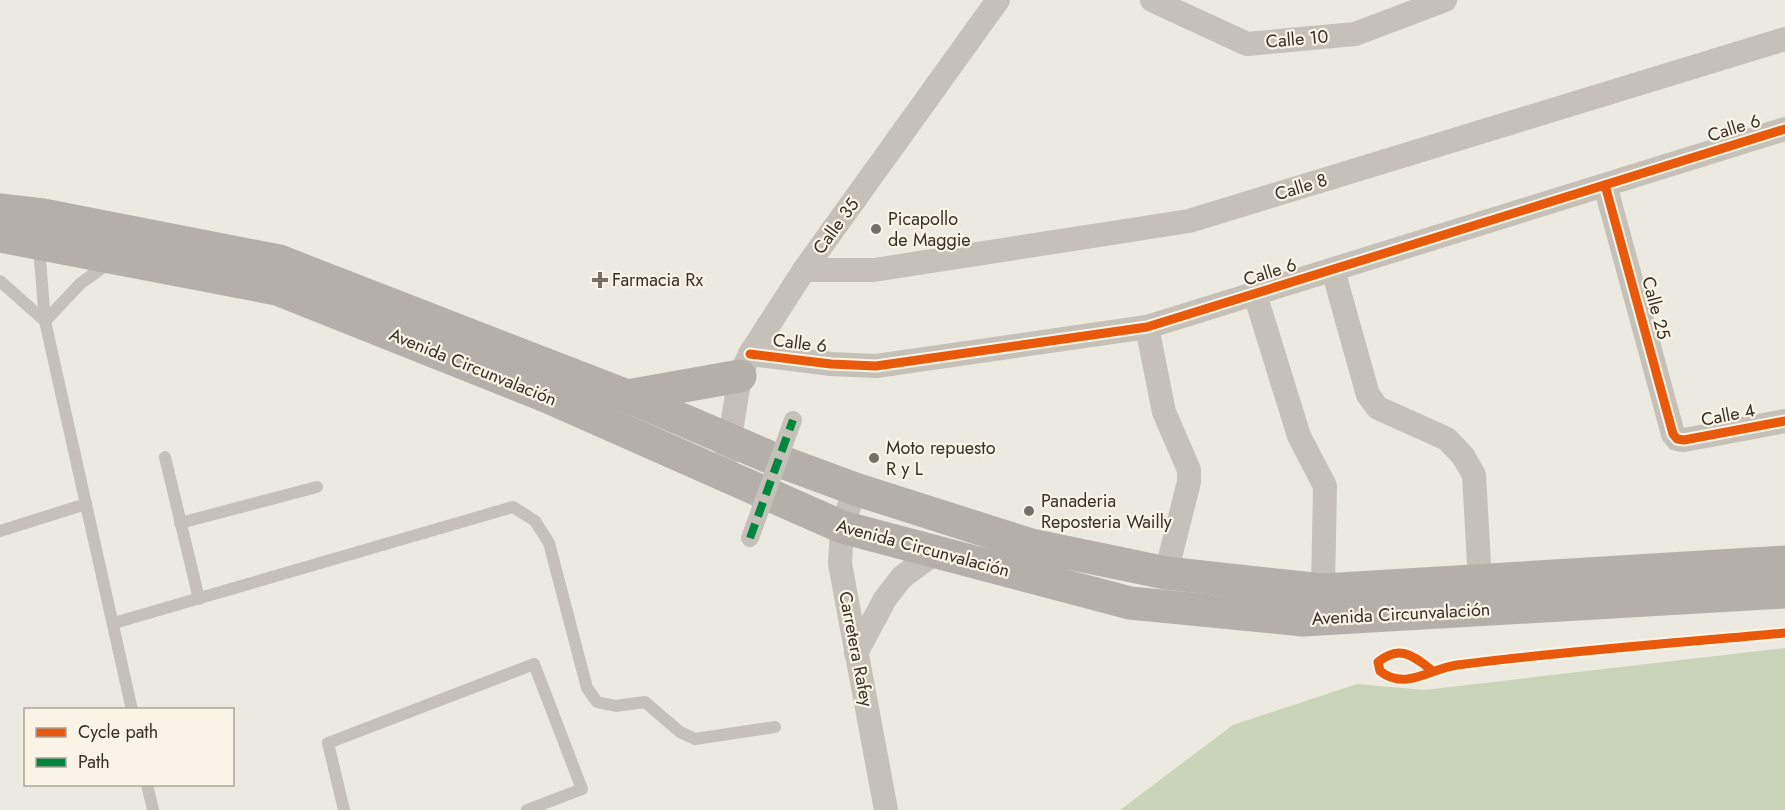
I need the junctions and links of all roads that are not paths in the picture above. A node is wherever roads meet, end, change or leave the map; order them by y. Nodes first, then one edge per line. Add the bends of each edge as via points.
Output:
1 (998, 0) edge
2 (1152, 0) edge
3 (1445, 0) edge
4 (1785, 39) edge
5 (1785, 129) edge
6 (1605, 185) junction
7 (0, 210) edge
8 (40, 228) junction
9 (0, 236) edge
10 (118, 257) junction
11 (804, 270) junction
12 (1333, 270) junction
13 (0, 281) edge
14 (1255, 294) junction
15 (45, 321) junction
16 (1147, 327) junction
17 (745, 365) junction
18 (627, 396) junction
19 (793, 420) dead end
20 (1785, 421) edge
21 (1677, 439) joint
22 (730, 440) junction
23 (165, 457) dead end
24 (723, 474) junction
25 (316, 487) dead end
26 (855, 489) junction
27 (86, 504) junction
28 (180, 523) junction
29 (842, 527) junction
30 (0, 531) edge
31 (750, 538) dead end
32 (936, 552) junction
33 (1785, 562) edge
34 (1166, 573) junction
35 (1480, 581) junction
36 (1323, 590) junction
37 (1785, 592) edge
38 (199, 598) junction
39 (114, 623) junction
40 (856, 653) junction
41 (132, 708) edge
42 (775, 727) dead end
43 (147, 786) edge
44 (153, 810) edge
45 (344, 810) edge
46 (527, 810) edge
47 (886, 810) edge

1 - 11 street, Calle 35
2 - 3 street, Calle 10 via 1247,44 1355,34
4 - 11 street, Calle 8 via 1189,221 874,270
5 - 6 street, Calle 6
6 - 12 street, Calle 6
6 - 21 street, Calle 25
7 - 8 main road, Avenida Circunvalación
8 - 9 main road, Avenida Circunvalación
8 - 10 main road, Avenida Circunvalación
8 - 15 lane
8 - 18 main road, Avenida Circunvalación via 279,261
10 - 15 lane via 81,283
10 - 24 main road, Avenida Circunvalación via 277,288
11 - 17 street, Calle 35
12 - 14 street, Calle 6
12 - 35 street via 1368,395 1378,408 1447,439 1474,475
13 - 15 lane
14 - 16 street, Calle 6
14 - 36 street via 1299,436 1325,486
15 - 27 lane
16 - 17 street, Calle 6 via 876,366
16 - 34 street via 1164,412 1189,470
17 - 18 main road
17 - 22 street, Calle 35
18 - 22 main road, Avenida Circunvalación
19 - 31 street, bridge
20 - 21 street, Calle 4
22 - 24 street, Calle 35
22 - 26 main road, Avenida Circunvalación
23 - 28 lane
24 - 29 main road, Avenida Circunvalación
25 - 28 lane
26 - 29 street, Carretera Rafey
26 - 34 main road, Avenida Circunvalación via 1031,545
27 - 30 lane
27 - 39 lane
28 - 38 lane
29 - 32 main road, Avenida Circunvalación
29 - 40 street, Carretera Rafey via 840,564
32 - 37 main road, Avenida Circunvalación via 1130,603 1303,620
32 - 40 street via 902,577 885,599
33 - 35 main road, Avenida Circunvalación
34 - 36 main road, Avenida Circunvalación
35 - 36 main road, Avenida Circunvalación
38 - 39 lane
38 - 42 lane via 513,507 535,521 549,543 587,688 597,702 616,706 645,702 695,739
39 - 41 lane
40 - 47 street, Carretera Rafey
43 - 44 lane
45 - 46 lane via 328,742 534,664 582,789

